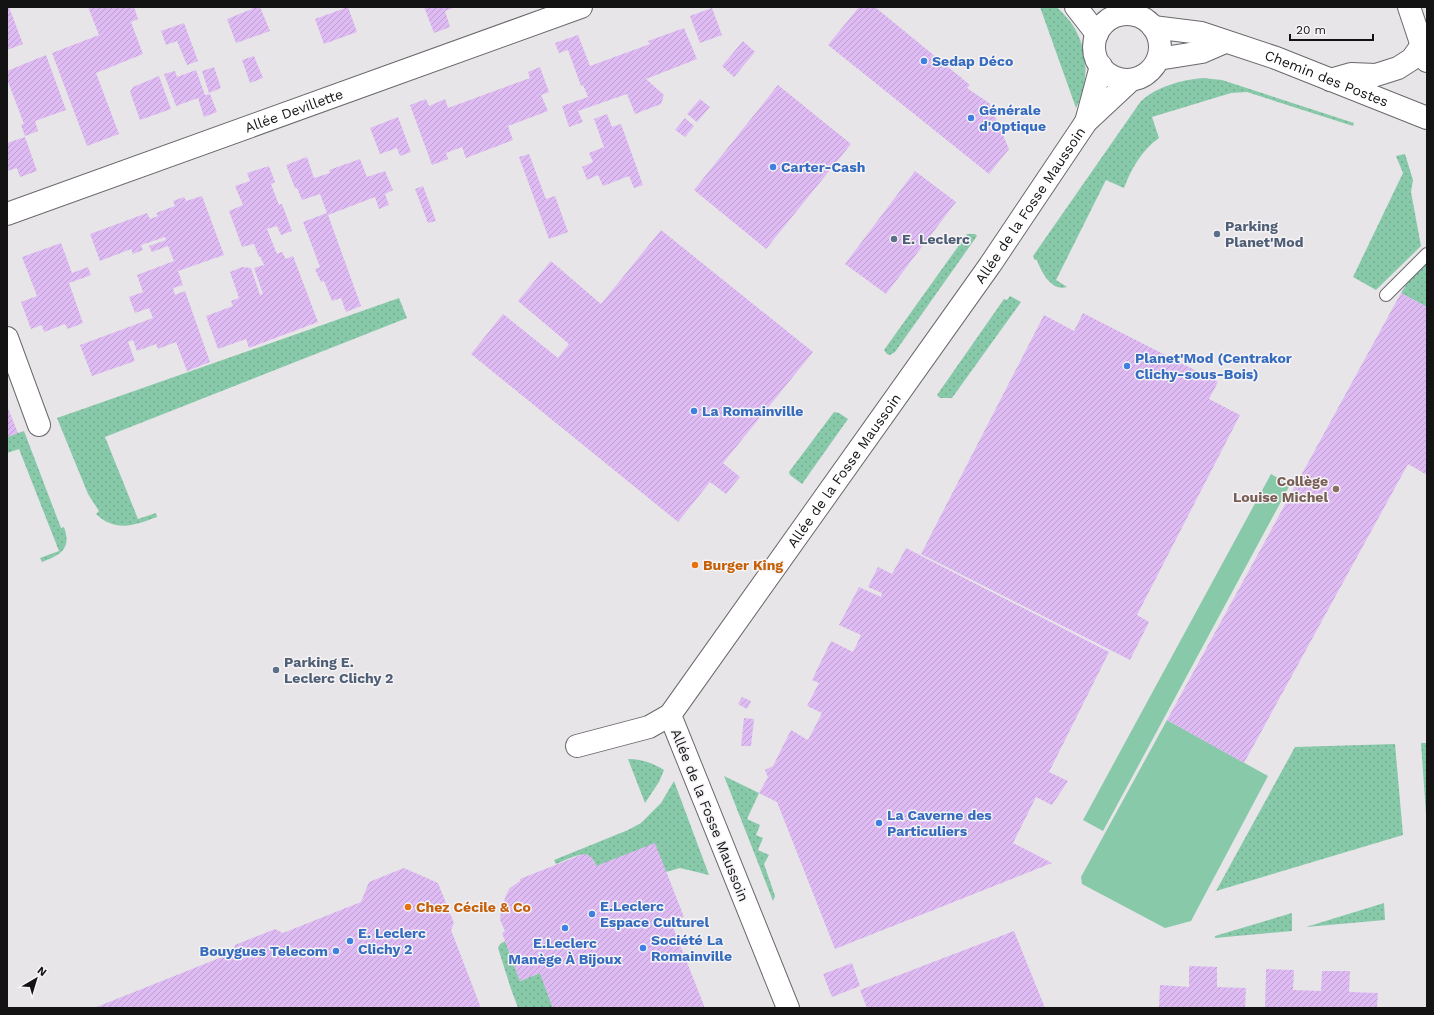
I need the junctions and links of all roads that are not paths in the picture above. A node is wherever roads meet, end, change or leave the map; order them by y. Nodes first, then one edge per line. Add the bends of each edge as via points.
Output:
1 (581, 7) edge
2 (1076, 7) edge
3 (1409, 7) edge
4 (1116, 11) edge
5 (1153, 27) junction
6 (1097, 34) junction
7 (1225, 42) junction
8 (1424, 53) edge
9 (1158, 59) junction
10 (1101, 66) junction
11 (1131, 80) junction
12 (1330, 80) junction
13 (1427, 118) edge
14 (1086, 122) junction
15 (7, 214) edge
16 (1427, 254) edge
17 (1386, 295) dead end
18 (7, 338) edge
19 (39, 425) dead end
20 (670, 715) junction
21 (577, 746) dead end
22 (788, 1008) edge

1 - 15 street, Allée Devillette
2 - 6 street
3 - 8 street
4 - 5 street via 1145,19
4 - 6 street via 1115,16 1107,20
5 - 7 street, Chemin des Postes via 1200,33
5 - 9 street via 1160,42
6 - 10 street via 1094,45
7 - 9 street via 1202,52
7 - 12 street, Chemin des Postes via 1276,58
8 - 12 street via 1398,68 1376,75 1351,74
9 - 11 street via 1147,73
10 - 11 street via 1114,77
10 - 14 street, Allée de la Fosse Maussoin
11 - 14 street, Allée de la Fosse Maussoin
12 - 13 street, Chemin des Postes
14 - 20 street, Allée de la Fosse Maussoin via 990,265
16 - 17 lane
18 - 19 street
20 - 21 street via 649,727
20 - 22 street, Allée de la Fosse Maussoin

